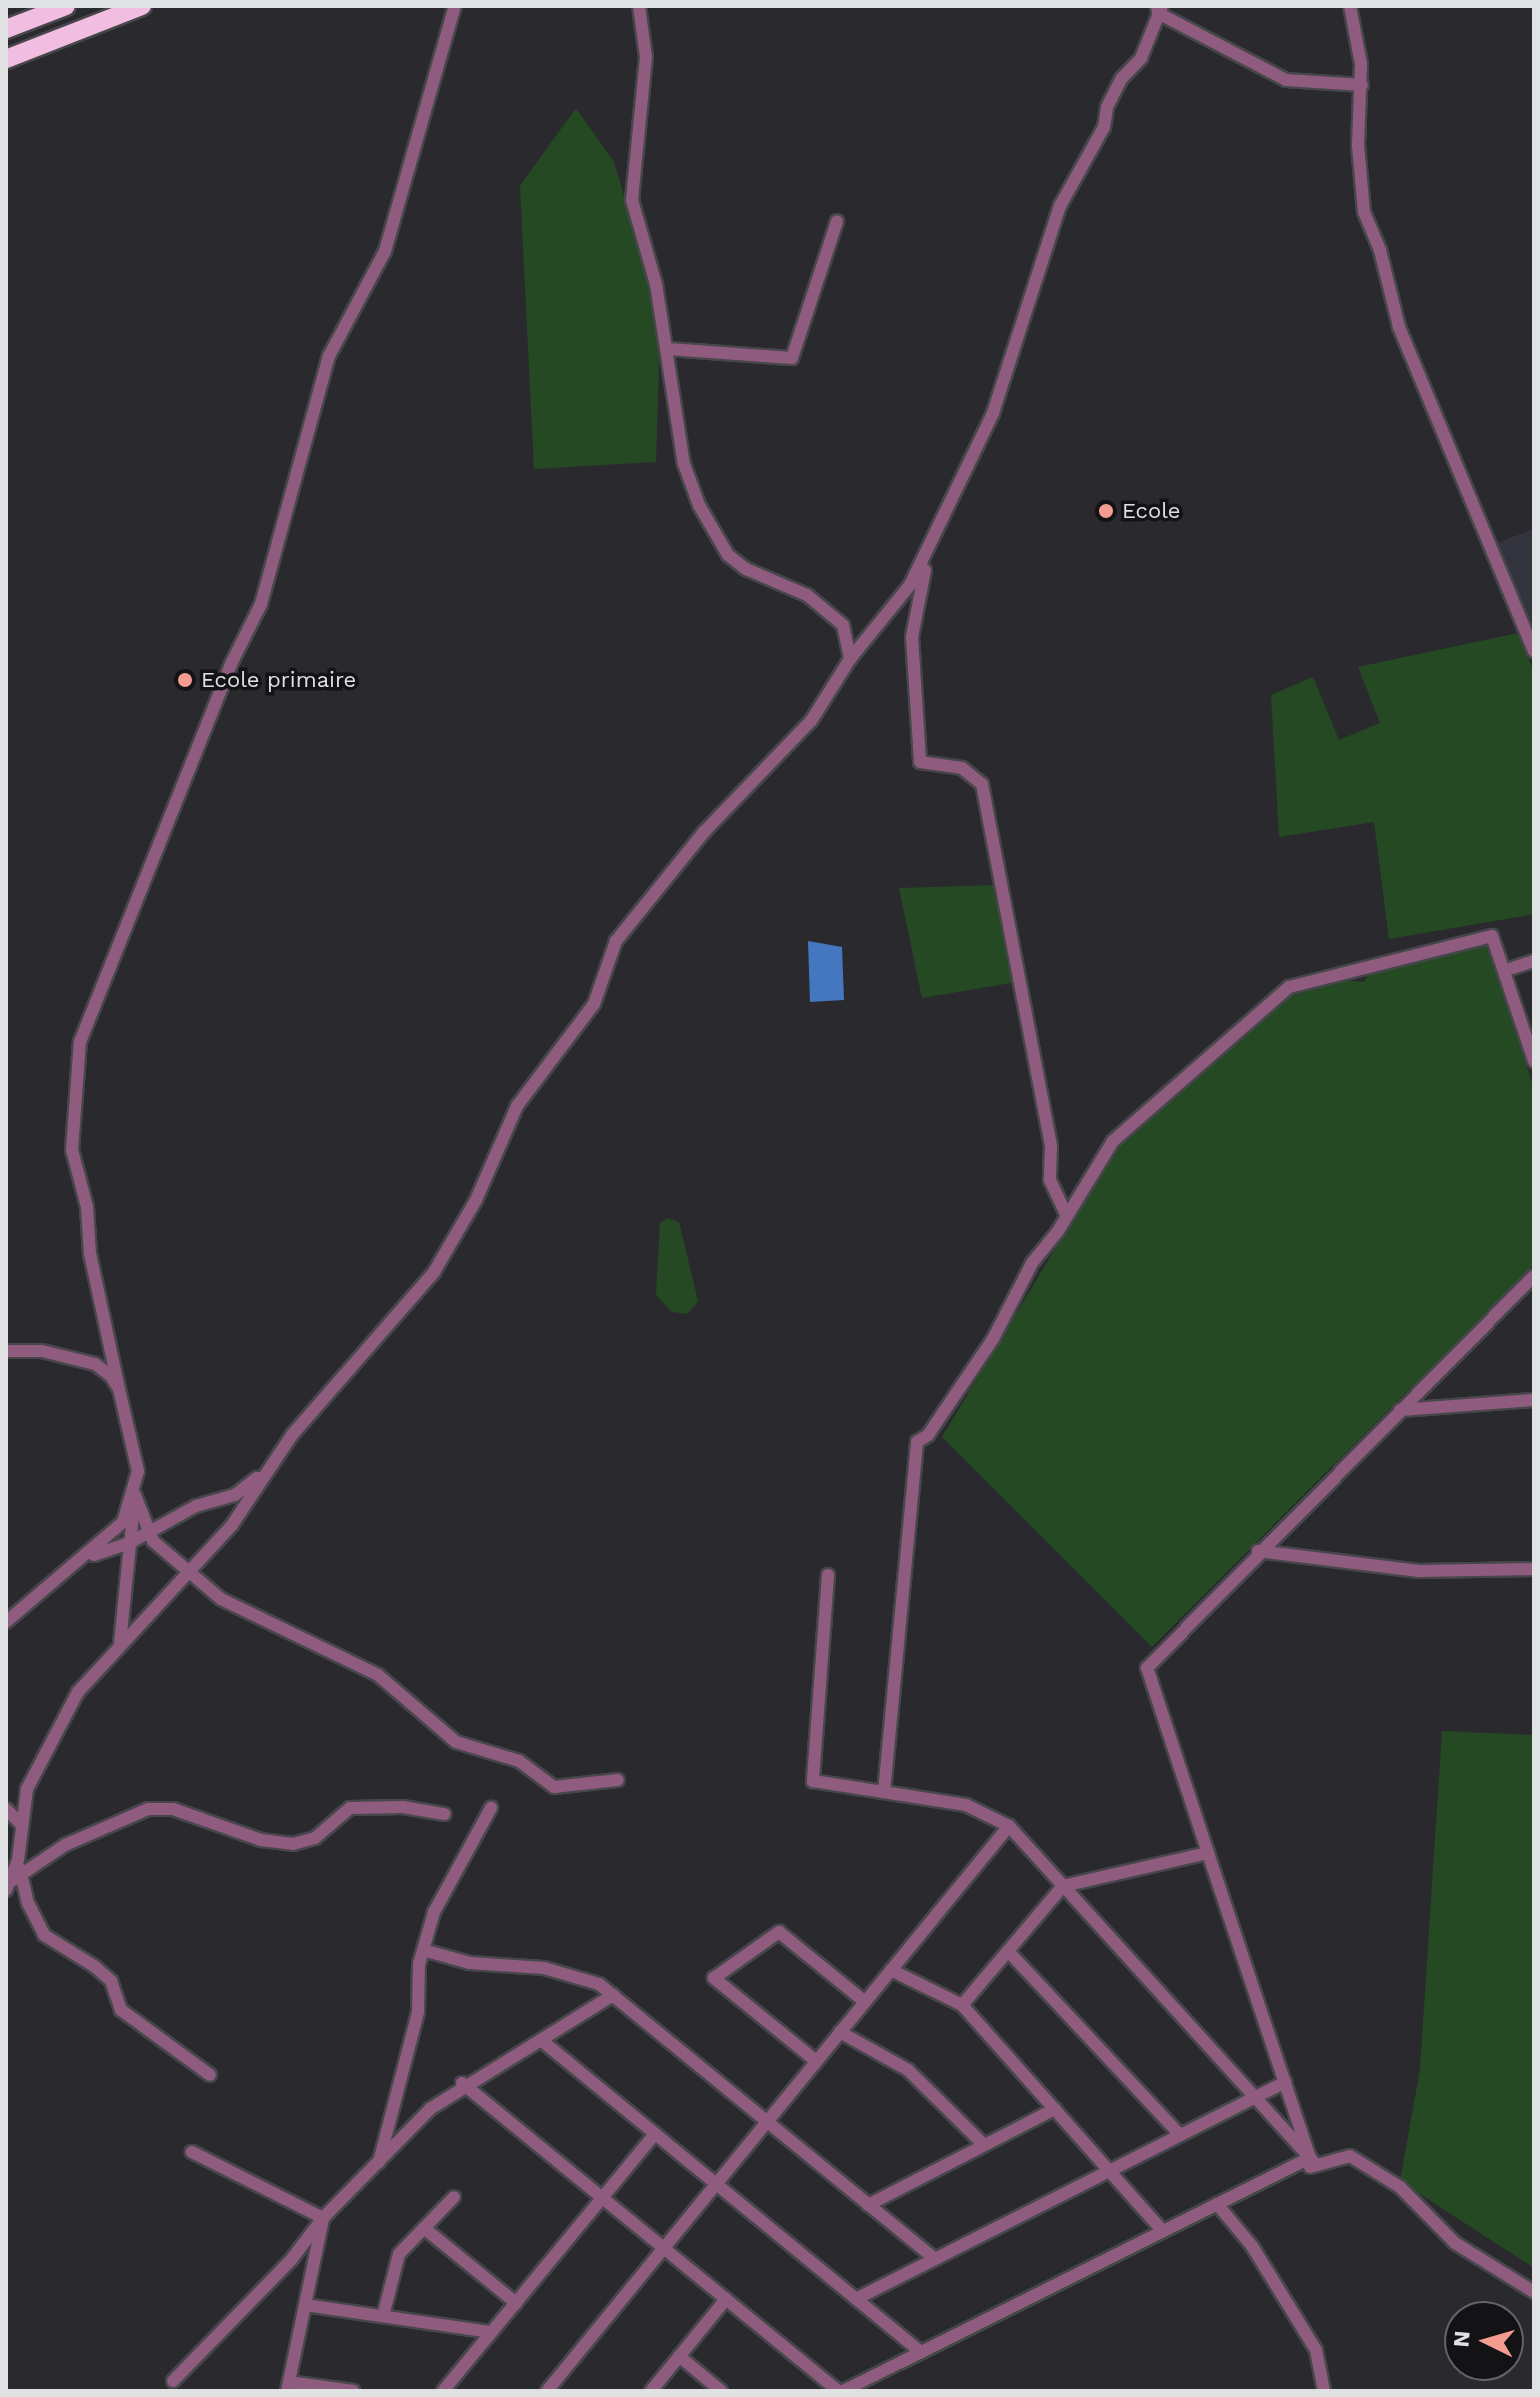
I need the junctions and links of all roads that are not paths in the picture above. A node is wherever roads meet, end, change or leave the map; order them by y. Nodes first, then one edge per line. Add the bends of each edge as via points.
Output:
1 (66, 6) edge
2 (142, 6) edge
3 (455, 6) edge
4 (639, 6) edge
5 (1350, 6) edge
6 (1159, 8) edge
7 (6, 29) edge
8 (6, 59) edge
9 (1362, 85) junction
10 (837, 221) dead end
11 (668, 349) junction
12 (929, 555) junction
13 (1532, 643) edge
14 (850, 659) junction
15 (1534, 961) edge
16 (1506, 970) junction
17 (1530, 1035) edge
18 (1534, 1061) edge
19 (1067, 1216) junction
20 (1534, 1276) edge
21 (6, 1351) edge
22 (119, 1389) junction
23 (1534, 1400) edge
24 (1400, 1410) junction
25 (262, 1474) junction
26 (135, 1495) junction
27 (149, 1533) junction
28 (131, 1542) junction
29 (1258, 1551) junction
30 (80, 1561) junction
31 (1534, 1569) edge
32 (189, 1573) junction
33 (828, 1575) dead end
34 (6, 1622) edge
35 (119, 1646) junction
36 (618, 1780) dead end
37 (884, 1792) junction
38 (491, 1808) dead end
39 (6, 1809) edge
40 (444, 1814) dead end
41 (20, 1823) junction
42 (1009, 1826) junction
43 (1208, 1853) junction
44 (19, 1866) junction
45 (8, 1886) edge
46 (1063, 1886) junction
47 (423, 1950) junction
48 (1008, 1951) junction
49 (891, 1970) junction
50 (613, 1995) junction
51 (865, 2002) junction
52 (962, 2005) junction
53 (840, 2032) junction
54 (541, 2040) junction
55 (816, 2061) junction
56 (210, 2075) dead end
57 (1285, 2082) junction
58 (464, 2085) junction
59 (1255, 2097) junction
60 (1055, 2109) junction
61 (767, 2122) junction
62 (655, 2134) junction
63 (1180, 2135) junction
64 (984, 2145) junction
65 (192, 2152) dead end
66 (1313, 2161) junction
67 (379, 2162) junction
68 (1302, 2169) dead end
69 (1110, 2170) junction
70 (716, 2184) junction
71 (454, 2197) dead end
72 (602, 2198) junction
73 (1217, 2204) junction
74 (868, 2205) junction
75 (323, 2218) junction
76 (424, 2228) junction
77 (1163, 2231) junction
78 (664, 2248) junction
79 (935, 2259) junction
80 (1534, 2292) edge
81 (726, 2299) junction
82 (856, 2299) junction
83 (516, 2303) junction
84 (305, 2305) junction
85 (383, 2316) junction
86 (491, 2332) junction
87 (921, 2352) junction
88 (679, 2356) junction
89 (173, 2381) dead end
90 (288, 2387) edge
91 (353, 2391) edge
92 (443, 2391) edge
93 (547, 2391) edge
94 (651, 2391) edge
95 (721, 2391) edge
96 (840, 2391) edge
97 (1324, 2391) edge

1 - 7 highway
2 - 8 highway
3 - 22 street via 385,251 329,356 261,604 231,664 80,1042 72,1150
4 - 11 street via 646,57 632,200
5 - 9 street
6 - 9 street via 1286,80
6 - 12 street via 1141,58 1117,88 1104,127 1060,206 1015,356
9 - 13 street via 1358,177 1399,327
10 - 11 street via 792,358
11 - 14 street via 684,464 716,541 746,569 807,595 843,625 850,637
12 - 14 street
12 - 19 street via 912,637 920,762 962,768 982,784 1051,1146 1050,1180
14 - 25 street via 811,721 644,901 609,955 586,1018 517,1106 476,1200 434,1272
15 - 16 street
16 - 17 street
16 - 19 street via 1492,936 1289,987 1113,1141
17 - 18 street
19 - 37 street via 1032,1263 993,1339 928,1435 917,1442
20 - 24 street
21 - 22 street via 42,1351 95,1364
22 - 26 street via 138,1471
23 - 24 street
24 - 29 street
25 - 27 street via 235,1495 196,1506
25 - 32 street via 232,1525
26 - 27 street
26 - 28 street
26 - 30 street via 123,1522
27 - 28 street
27 - 32 street
28 - 30 street
28 - 35 street
29 - 31 street via 1419,1571
29 - 43 street via 1147,1668
30 - 34 street
32 - 35 street
32 - 36 street via 238,1609 305,1636 378,1675 456,1742 519,1761 554,1787
33 - 37 street via 813,1781
35 - 41 street via 63,1718 27,1789
37 - 42 street via 966,1805
38 - 47 street via 434,1912
39 - 41 street
40 - 44 street via 403,1807 350,1808 315,1838 293,1844 261,1840 173,1809 148,1809
41 - 44 street
42 - 46 street
42 - 49 street
43 - 46 street
43 - 57 street
44 - 45 street
44 - 56 street via 28,1903 44,1935 94,1966 111,1981 121,2010
46 - 48 street
46 - 59 street
47 - 50 street via 470,1963 544,1968 599,1984
47 - 67 street via 418,2012
48 - 52 street
48 - 63 street
49 - 51 street
49 - 52 street
50 - 54 street
50 - 61 street
51 - 53 street
51 - 55 street via 779,1932 714,1978
52 - 60 street
53 - 55 street
53 - 64 street via 908,2070
54 - 58 street
54 - 62 street
55 - 61 street
57 - 59 street
57 - 66 street
58 - 67 street via 430,2109
58 - 72 street
59 - 63 street
59 - 66 street
60 - 64 street
60 - 69 street
61 - 70 street
61 - 74 street
62 - 70 street
62 - 72 street
63 - 69 street
64 - 74 street
65 - 75 street
66 - 68 street
66 - 73 street
66 - 80 street via 1350,2156 1400,2187 1455,2243
67 - 75 street
69 - 77 street
69 - 79 street
70 - 78 street
70 - 82 street
71 - 76 street
72 - 78 street
72 - 83 street
73 - 77 street
73 - 97 street via 1252,2246 1316,2350
74 - 79 street
75 - 84 street
75 - 89 street via 291,2260
76 - 83 street
76 - 85 street via 399,2254
77 - 87 street
78 - 81 street
78 - 93 street
79 - 82 street
81 - 88 street
81 - 96 street
82 - 87 street
83 - 86 street
84 - 85 street
84 - 90 street
85 - 86 street
86 - 92 street
87 - 96 street
88 - 94 street
88 - 95 street
90 - 91 street

